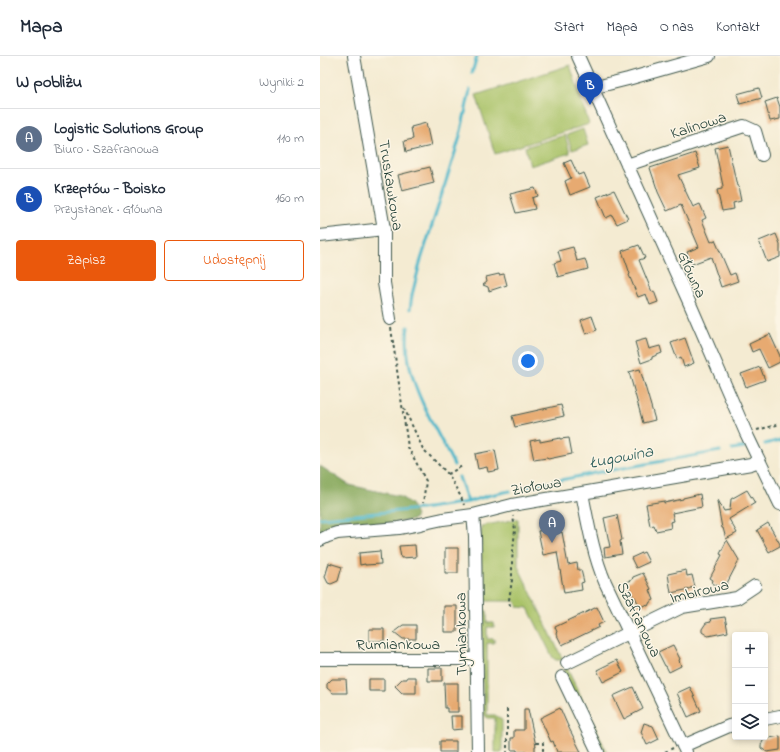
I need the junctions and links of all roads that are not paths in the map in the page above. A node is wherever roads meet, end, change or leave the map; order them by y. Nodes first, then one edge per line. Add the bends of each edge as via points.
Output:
1 (354, 56) edge
2 (578, 56) edge
3 (709, 56) edge
4 (592, 88) junction
5 (762, 155) dead end
6 (627, 165) junction
7 (384, 229) junction
8 (320, 236) edge
9 (390, 319) road end
10 (759, 461) junction
11 (582, 493) junction
12 (780, 504) edge
13 (469, 512) junction
14 (320, 540) edge
15 (754, 586) dead end
16 (629, 632) junction
17 (320, 659) edge
18 (477, 659) junction
19 (567, 663) dead end
20 (562, 676) dead end
21 (780, 716) edge
22 (768, 718) edge
23 (732, 725) edge
24 (685, 749) edge
25 (478, 752) edge
26 (598, 752) edge

1 - 7 street, Truskawkowa
2 - 4 street, Główna
3 - 4 street
4 - 6 street, Główna
5 - 6 street, Kalinowa via 755,131 744,126
6 - 10 street, Główna
7 - 8 street
7 - 9 street, Truskawkowa via 384,283
10 - 11 street, Ziołowa
10 - 12 street, Główna
11 - 13 street, Ziołowa
11 - 16 street, Szafranowa via 598,567
13 - 14 street, Ziołowa via 399,528 337,533
13 - 18 street, Tymiankowa via 475,536
15 - 16 street, Imbirowa via 737,598 682,607
16 - 19 street, Imbirowa
16 - 24 street, Szafranowa
17 - 18 street, Rumiankowa
18 - 25 street, Tymiankowa
20 - 26 street
21 - 22 street
23 - 24 street

